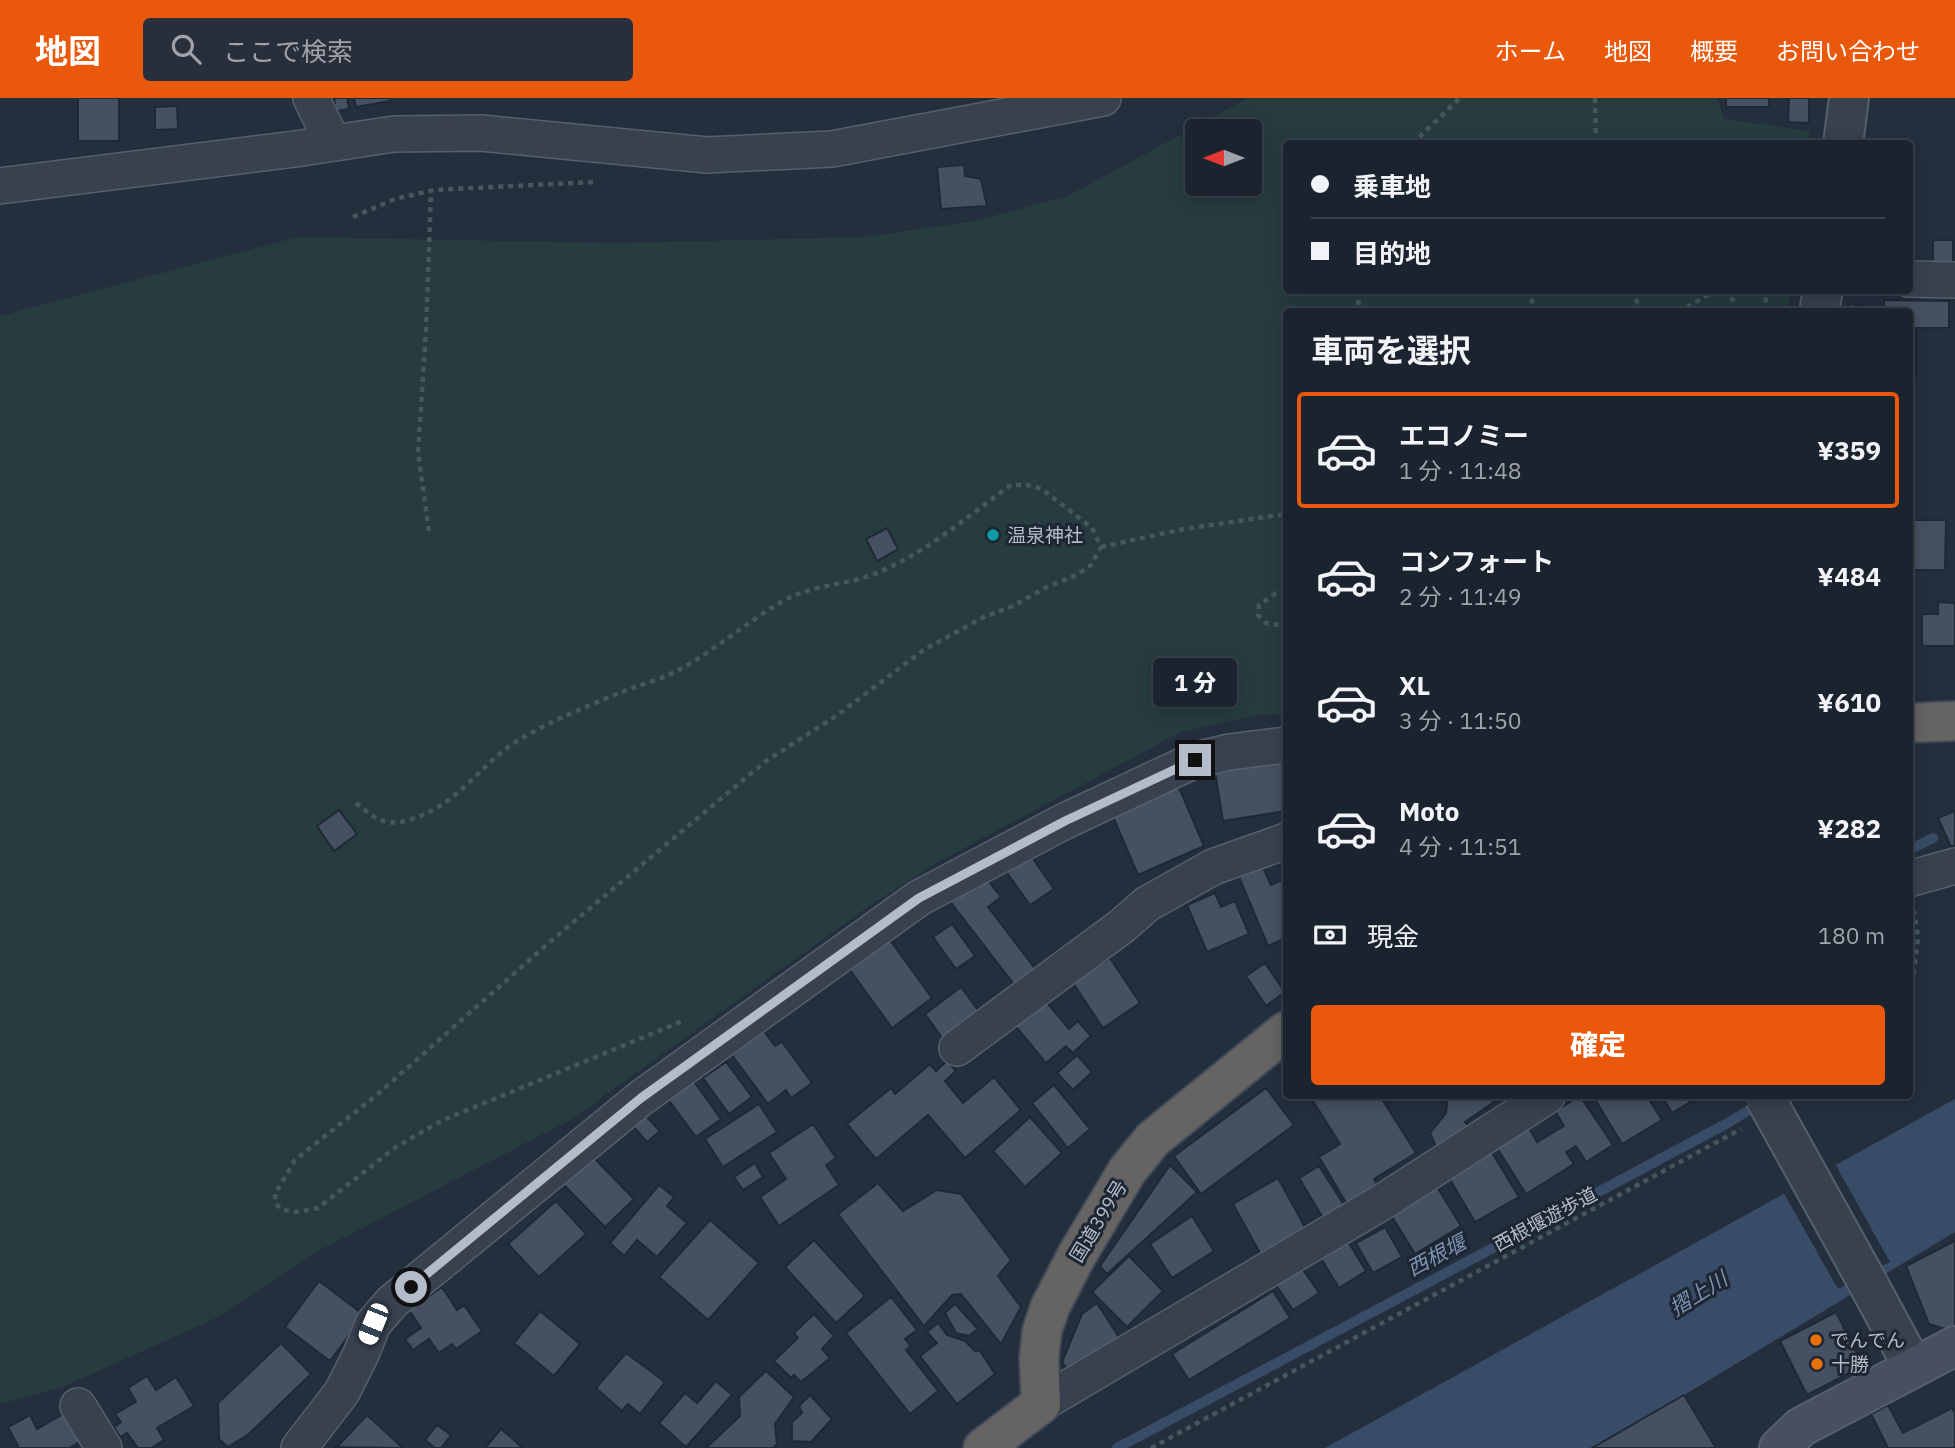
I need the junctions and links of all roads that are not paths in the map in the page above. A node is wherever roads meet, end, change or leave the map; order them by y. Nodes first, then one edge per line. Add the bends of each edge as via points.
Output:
1 (311, 98) edge
2 (1103, 98) edge
3 (1849, 98) edge
4 (1844, 140) edge
5 (333, 143) junction
6 (0, 186) edge
7 (1913, 279) edge
8 (1955, 280) edge
9 (1955, 721) edge
10 (1913, 723) edge
11 (1283, 745) edge
12 (1283, 842) edge
13 (1955, 866) edge
14 (1913, 878) edge
15 (1283, 1033) edge
16 (957, 1048) dead end
17 (1542, 1099) edge
18 (1766, 1099) edge
19 (1955, 1346) edge
20 (1913, 1367) junction
21 (1041, 1404) junction
22 (78, 1406) dead end
23 (104, 1448) edge
24 (299, 1448) edge
25 (983, 1448) edge
26 (1779, 1448) edge

1 - 5 street
2 - 5 street via 831,149 707,155 481,132 394,134
3 - 4 street
5 - 6 street
7 - 8 street
9 - 10 highway
11 - 24 street via 1195,760 1065,821 907,906 641,1098 392,1302 373,1324 342,1392
12 - 16 street via 1213,867 1147,904
13 - 14 street
15 - 21 highway, 国道399号 via 1153,1139 1127,1171 1076,1255 1042,1331
17 - 21 street via 1384,1201
18 - 20 street, bridge
19 - 20 main road
20 - 26 main road via 1801,1427
21 - 25 highway
22 - 23 street

